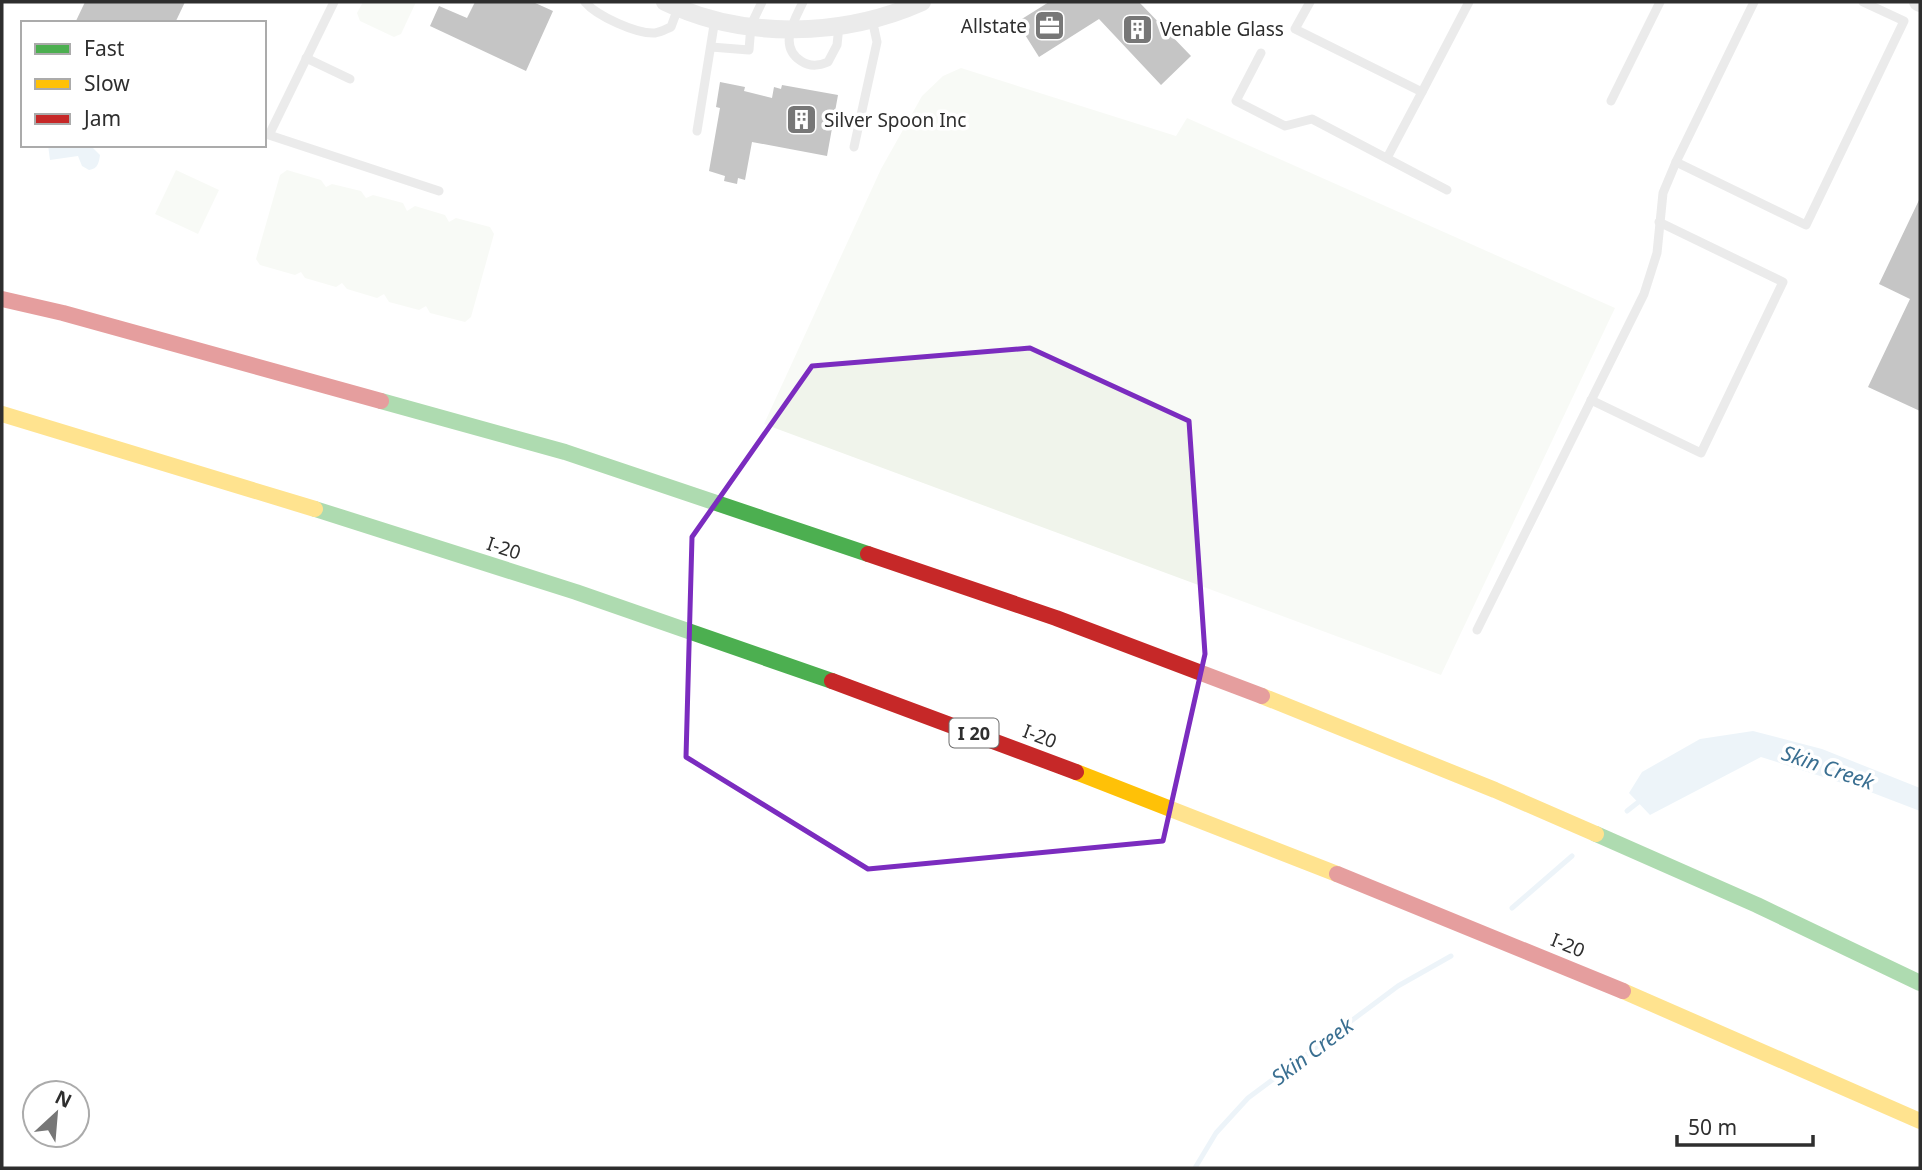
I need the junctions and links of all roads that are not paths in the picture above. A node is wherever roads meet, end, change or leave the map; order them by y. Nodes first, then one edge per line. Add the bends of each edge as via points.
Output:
1 (334, 2) edge
2 (585, 2) edge
3 (762, 2) edge
4 (803, 2) edge
5 (922, 2) edge
6 (1310, 2) edge
7 (1469, 2) edge
8 (1660, 2) edge
9 (1754, 2) edge
10 (1863, 2) edge
11 (672, 5) edge
12 (700, 8) edge
13 (715, 19) junction
14 (873, 19) junction
15 (751, 25) junction
16 (839, 25) junction
17 (790, 29) junction
18 (711, 47) junction
19 (1261, 53) dead end
20 (306, 58) junction
21 (350, 79) dead end
22 (1422, 92) junction
23 (1611, 102) dead end
24 (697, 131) dead end
25 (266, 134) edge
26 (854, 147) dead end
27 (1387, 158) junction
28 (1676, 162) junction
29 (1447, 190) dead end
30 (439, 191) dead end
31 (1659, 222) junction
32 (2, 299) edge
33 (1591, 400) junction
34 (2, 414) edge
35 (1477, 631) dead end
36 (1920, 983) edge
37 (1920, 1121) edge

1 - 20 lane
2 - 11 lane via 590,9 634,30 656,33 671,27
3 - 15 lane
4 - 17 lane
5 - 14 street
6 - 22 lane via 1295,29
7 - 22 lane
8 - 23 lane
9 - 28 lane
10 - 28 lane via 1904,21 1806,225
11 - 12 street
12 - 13 street
13 - 15 street
13 - 18 lane
14 - 16 street
14 - 26 lane via 877,43
15 - 17 street
15 - 18 lane via 749,50
16 - 17 street
16 - 17 lane via 833,55 820,66 801,61 791,51
18 - 24 lane
19 - 27 lane via 1236,101 1285,126 1312,119
20 - 21 lane
20 - 25 lane
22 - 27 lane
25 - 30 lane
27 - 29 lane
28 - 31 lane via 1663,193
31 - 33 lane via 1652,273
31 - 33 lane via 1783,282 1701,453
32 - 36 highway via 565,452 1056,618 1495,790
33 - 35 lane
34 - 37 highway, I-20 / I 20 via 417,541 903,707 1187,813 1487,934

